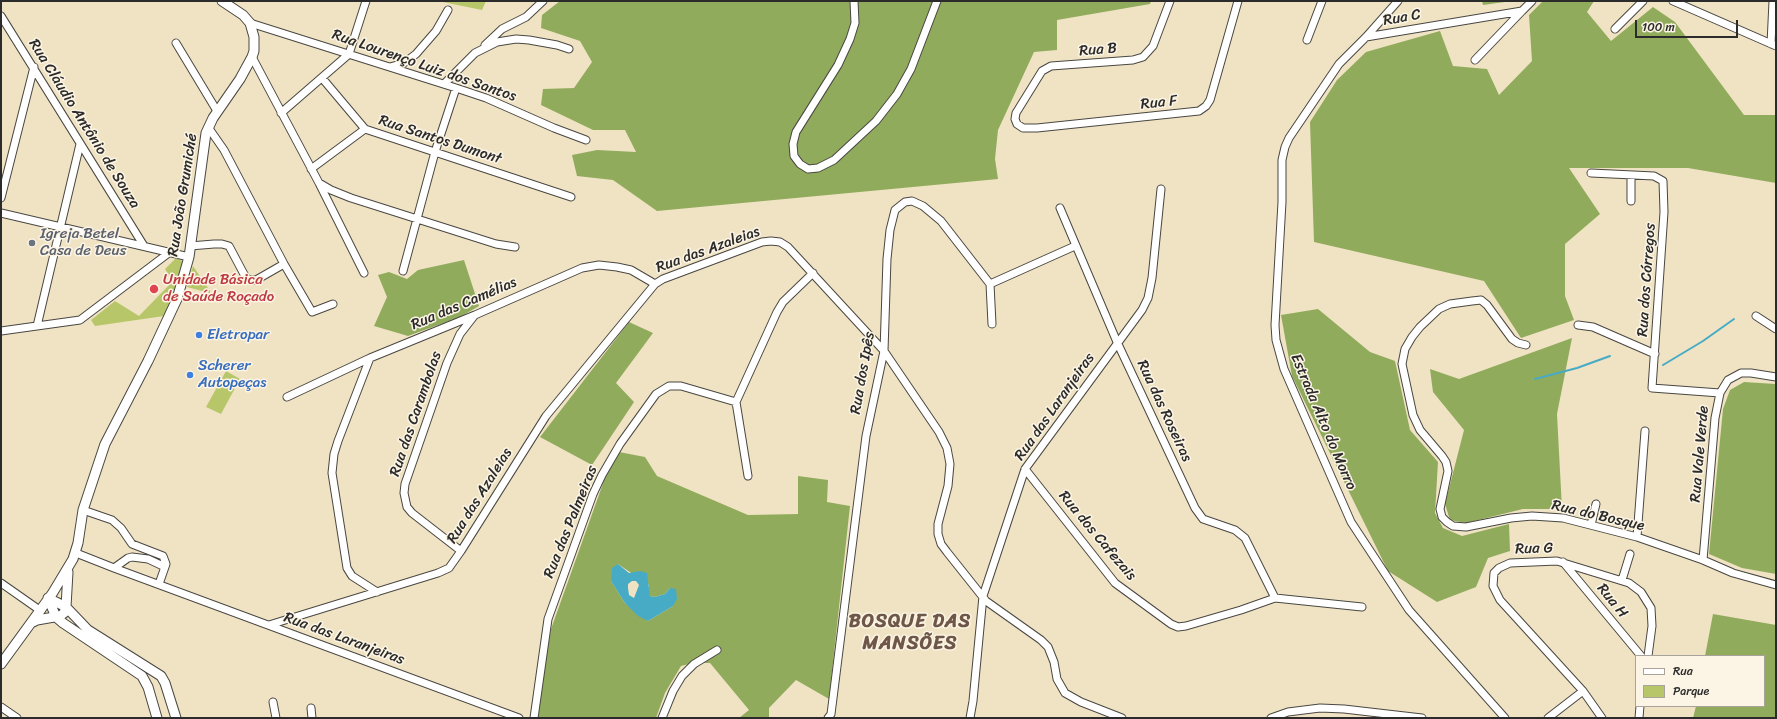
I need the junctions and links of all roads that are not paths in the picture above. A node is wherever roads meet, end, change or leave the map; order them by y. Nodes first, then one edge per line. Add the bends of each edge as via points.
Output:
1 (222, 1) edge
2 (366, 1) edge
3 (543, 1) edge
4 (854, 1) edge
5 (938, 1) edge
6 (1170, 1) edge
7 (1238, 1) edge
8 (1322, 1) edge
9 (1398, 1) edge
10 (1532, 1) edge
11 (1643, 1) edge
12 (1673, 1) edge
13 (1773, 1) edge
14 (448, 10) dead end
15 (1522, 11) junction
16 (1, 16) edge
17 (250, 23) junction
18 (1616, 29) dead end
19 (1366, 37) junction
20 (1308, 40) dead end
21 (176, 43) dead end
22 (1774, 45) edge
23 (484, 47) junction
24 (569, 49) dead end
25 (349, 54) junction
26 (252, 57) junction
27 (1475, 60) dead end
28 (34, 67) junction
29 (390, 67) junction
30 (322, 78) junction
31 (444, 84) junction
32 (456, 88) junction
33 (217, 111) junction
34 (281, 113) junction
35 (1016, 113) joint
36 (208, 127) junction
37 (365, 129) junction
38 (586, 140) dead end
39 (80, 144) junction
40 (435, 152) junction
41 (311, 169) junction
42 (1591, 173) dead end
43 (1631, 175) junction
44 (319, 183) junction
45 (1161, 189) dead end
46 (571, 197) dead end
47 (1, 198) edge
48 (1631, 201) dead end
49 (1060, 208) dead end
50 (1, 213) edge
51 (418, 219) junction
52 (60, 227) junction
53 (144, 246) junction
54 (190, 246) junction
55 (1075, 246) junction
56 (515, 247) dead end
57 (170, 252) junction
58 (189, 257) junction
59 (284, 264) junction
60 (403, 271) dead end
61 (364, 273) dead end
62 (813, 273) junction
63 (655, 284) junction
64 (990, 284) junction
65 (333, 304) dead end
66 (475, 315) junction
67 (1756, 316) dead end
68 (992, 324) dead end
69 (1578, 325) dead end
70 (37, 326) junction
71 (1776, 329) edge
72 (1, 331) edge
73 (1117, 342) junction
74 (1526, 345) dead end
75 (884, 350) junction
76 (1655, 354) junction
77 (370, 358) junction
78 (1776, 378) edge
79 (1720, 392) junction
80 (287, 397) dead end
81 (736, 402) junction
82 (1645, 431) dead end
83 (1025, 469) junction
84 (748, 476) dead end
85 (1596, 504) dead end
86 (83, 510) junction
87 (1591, 525) junction
88 (1637, 537) junction
89 (132, 544) junction
90 (149, 550) junction
91 (461, 551) junction
92 (76, 553) junction
93 (1630, 554) dead end
94 (128, 558) junction
95 (145, 559) junction
96 (1703, 560) junction
97 (1563, 562) junction
98 (70, 566) junction
99 (114, 568) junction
100 (165, 568) junction
101 (1622, 580) junction
102 (1, 583) edge
103 (159, 584) junction
104 (1776, 586) edge
105 (377, 592) junction
106 (982, 596) junction
107 (48, 598) junction
108 (1275, 598) junction
109 (66, 607) junction
110 (1362, 607) dead end
111 (41, 611) junction
112 (56, 617) junction
113 (32, 622) junction
114 (269, 625) junction
115 (717, 650) dead end
116 (1640, 655) edge
117 (1648, 655) edge
118 (1, 664) edge
119 (1583, 690) junction
120 (273, 702) dead end
121 (1640, 707) edge
122 (1, 708) edge
123 (311, 708) dead end
124 (832, 717) edge
125 (17, 718) edge
126 (157, 718) edge
127 (176, 718) edge
128 (276, 718) edge
129 (312, 718) edge
130 (519, 718) edge
131 (534, 718) edge
132 (662, 718) edge
133 (970, 718) edge
134 (1122, 718) edge
135 (1271, 718) edge
136 (1422, 718) edge
137 (1505, 718) edge
138 (1548, 718) edge
139 (1602, 718) edge
140 (1638, 718) edge

1 - 17 main road
2 - 25 street
3 - 23 street via 526,17 502,29
4 - 5 street via 854,23 850,39 838,65 796,132 794,156 808,169 818,168 839,156 876,121 897,94 911,69
6 - 35 street, Rua B via 1153,46 1143,57 1133,60 1051,66 1042,71
7 - 35 street, Rua F via 1210,100 1199,111 1024,128 1017,124
8 - 20 street
9 - 19 street, Estrada Alto do Morro
10 - 15 street
11 - 18 street
12 - 22 street
13 - 22 street
14 - 29 street via 436,32 416,54 404,63
15 - 19 street, Rua C
15 - 27 street
16 - 28 street, Rua Cláudio Antônio de Souza
17 - 25 street, Rua Lourenço Luiz dos Santos
17 - 26 main road, Rua João Grumiché via 254,37
19 - 137 street, Estrada Alto do Morro via 1339,64 1291,134 1285,147 1282,160 1276,340 1284,369 1351,522 1409,610
21 - 33 street
23 - 24 street via 516,39 549,43
23 - 31 street via 470,57
25 - 29 street, Rua Lourenço Luiz dos Santos
25 - 30 street
26 - 33 main road, Rua João Grumiché
26 - 34 street
28 - 39 street, Rua Cláudio Antônio de Souza
28 - 47 street
29 - 31 street, Rua Lourenço Luiz dos Santos
30 - 34 street
30 - 37 street, Rua Santos Dumont
31 - 32 street, Rua Lourenço Luiz dos Santos
32 - 38 street, Rua Lourenço Luiz dos Santos
32 - 40 street
33 - 36 main road, Rua João Grumiché
34 - 41 street
36 - 54 main road, Rua João Grumiché
36 - 59 street via 224,150
37 - 40 street, Rua Santos Dumont
37 - 41 street
39 - 52 street
39 - 53 street, Rua Cláudio Antônio de Souza
40 - 46 street, Rua Santos Dumont
40 - 51 street
41 - 44 street
42 - 43 street, Rua dos Córregos
43 - 48 street
43 - 76 street, Rua dos Córregos via 1661,178 1664,185
44 - 51 street via 351,198
44 - 61 street
45 - 73 street, Rua das Laranjeiras via 1150,293 1142,310
49 - 55 street, Rua das Roseiras
50 - 52 street
51 - 56 street via 496,244
51 - 60 street
52 - 53 street
52 - 70 street
53 - 57 street
54 - 58 main road, Rua João Grumiché
54 - 59 street via 229,246 246,278 250,280 256,280
55 - 64 street
55 - 73 street, Rua das Roseiras
57 - 58 street
57 - 70 street via 80,320
58 - 86 main road, Rua João Grumiché via 171,313 105,444
59 - 65 street via 312,312
62 - 63 street, Rua das Azaleias via 788,247 780,242 770,241 713,260
62 - 75 street, Rua das Azaleias
62 - 81 street via 783,302 777,312
63 - 66 street, Rua das Camélias via 624,268 610,265 590,266
63 - 91 street, Rua das Azaleias via 546,416
64 - 68 street
64 - 75 street, Rua dos Ipês via 941,220 917,202 912,201 899,206 895,210 890,230
66 - 77 street, Rua das Camélias
66 - 91 street, Rua das Carambolas via 460,334 447,363 404,493 407,507 412,513
67 - 71 street
69 - 76 street via 1593,328
70 - 72 street
73 - 83 street, Rua das Laranjeiras
73 - 108 street, Rua das Roseiras via 1199,515 1240,534 1249,546
74 - 87 street, Rua do Bosque via 1512,339 1481,300 1450,304 1439,309 1420,327 1405,349 1402,364 1413,415 1420,430 1447,466 1440,501 1442,517 1453,526 1460,527 1532,516 1559,517
75 - 106 street, Rua das Azaleias via 947,448 950,464 948,486 938,524 938,534 946,552
75 - 124 street, Rua dos Ipês via 866,436
76 - 79 street, Rua dos Córregos via 1652,388
77 - 80 street, Rua das Camélias
77 - 105 street via 334,454 332,473 346,568 352,576
78 - 79 street, Rua Vale Verde via 1741,373 1728,380
79 - 96 street, Rua Vale Verde via 1715,418
81 - 84 street
81 - 131 street, Rua das Palmeiras via 681,386 670,386 656,394 620,444 593,494 548,619
82 - 88 street
83 - 106 street, Rua das Laranjeiras
83 - 108 street, Rua dos Cafezais via 1116,583 1170,624 1186,626
85 - 87 street
86 - 89 street via 117,523
86 - 92 main road, Rua João Grumiché
87 - 88 street, Rua do Bosque
88 - 96 street, Rua do Bosque
89 - 90 street
89 - 94 street
90 - 95 street
90 - 100 street via 162,556 166,562
91 - 105 street, Rua das Azaleias via 449,568
92 - 98 main road, Rua João Grumiché
92 - 99 street, Rua das Laranjeiras
93 - 101 street
94 - 95 street via 136,556
94 - 99 street
95 - 100 street via 160,563
96 - 104 street, Rua do Bosque
97 - 101 street, Rua G
97 - 116 street, Rua H
97 - 119 street, Rua G via 1550,560 1504,564 1494,572 1493,586 1500,600
98 - 107 main road, Rua João Grumiché
98 - 109 main road, Rua João Grumiché via 67,576
99 - 103 street, Rua das Laranjeiras
100 - 103 street
101 - 117 street, Rua G via 1637,588 1651,608 1652,626
102 - 111 street
103 - 114 street, Rua das Laranjeiras
105 - 114 street, Rua das Azaleias
106 - 133 street, Rua das Laranjeiras
106 - 134 street, Rua das Azaleias via 1048,647 1065,693 1080,702
107 - 109 main road
107 - 111 main road, Rua João Grumiché
107 - 112 main road
108 - 110 street, Rua dos Cafezais
109 - 112 main road via 64,613
109 - 127 main road via 88,630 161,676
111 - 113 main road, Rua João Grumiché
112 - 113 main road
112 - 126 main road via 142,676
113 - 118 main road, Rua João Grumiché
114 - 130 street, Rua das Laranjeiras
115 - 132 street via 694,664 682,676
119 - 138 street
119 - 139 street, Rua G
120 - 128 street
121 - 140 street
122 - 125 street
123 - 129 street
135 - 136 street via 1288,712 1320,708

